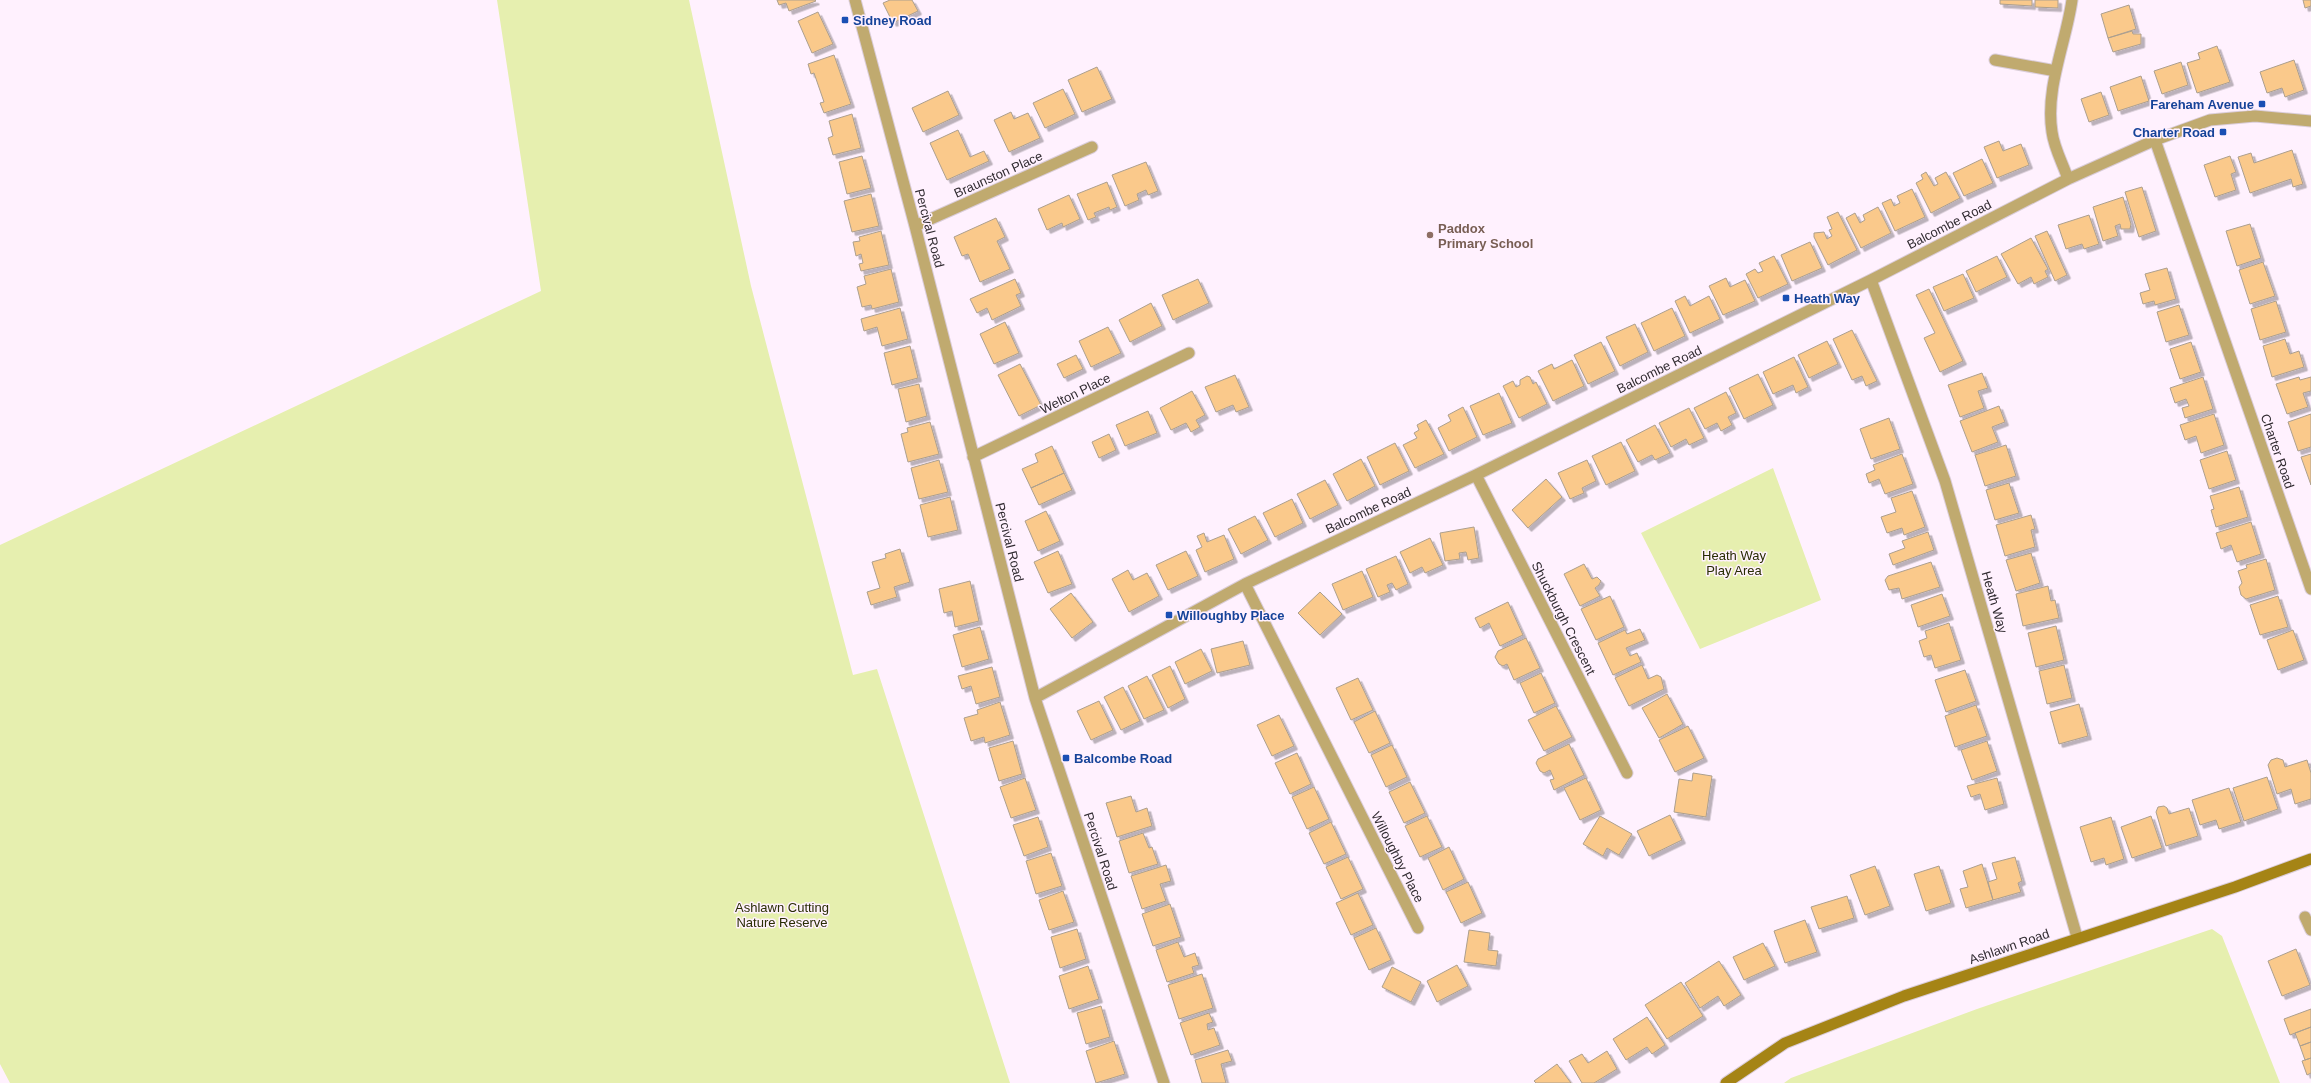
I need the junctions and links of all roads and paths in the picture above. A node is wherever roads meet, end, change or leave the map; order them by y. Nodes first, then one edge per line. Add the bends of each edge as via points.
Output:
1 (854, 0) edge
2 (2072, 0) edge
3 (1995, 60) dead end
4 (2056, 71) junction
5 (2311, 120) edge
6 (2155, 140) junction
7 (1092, 147) dead end
8 (2068, 179) junction
9 (915, 226) junction
10 (1871, 280) junction
11 (1189, 353) dead end
12 (973, 457) junction
13 (1476, 475) junction
14 (1245, 584) junction
15 (2311, 589) edge
16 (1035, 698) junction
17 (1627, 773) dead end
18 (2311, 859) edge
19 (2306, 917) dead end
20 (1418, 928) dead end
21 (2311, 930) edge
22 (2077, 937) junction
23 (1164, 1083) edge
24 (1726, 1083) edge

1 - 9 street, Percival Road
2 - 4 street
3 - 4 street
4 - 8 street via 2052,97 2052,132
5 - 6 street, Balcombe Road via 2255,116 2210,120
6 - 8 street, Balcombe Road
6 - 15 street, Charter Road
7 - 9 street, Braunston Place
8 - 10 street, Balcombe Road
9 - 12 street, Percival Road
10 - 13 street, Balcombe Road
10 - 22 street, Heath Way via 1945,481
11 - 12 street, Welton Place
12 - 16 street, Percival Road
13 - 14 street, Balcombe Road
13 - 17 street, Shuckburgh Crescent
14 - 16 street, Balcombe Road
14 - 20 street, Willoughby Place
16 - 23 street, Percival Road
18 - 22 main road, Ashlawn Road via 2235,887
19 - 21 street
22 - 24 main road, Ashlawn Road via 1904,996 1785,1044

